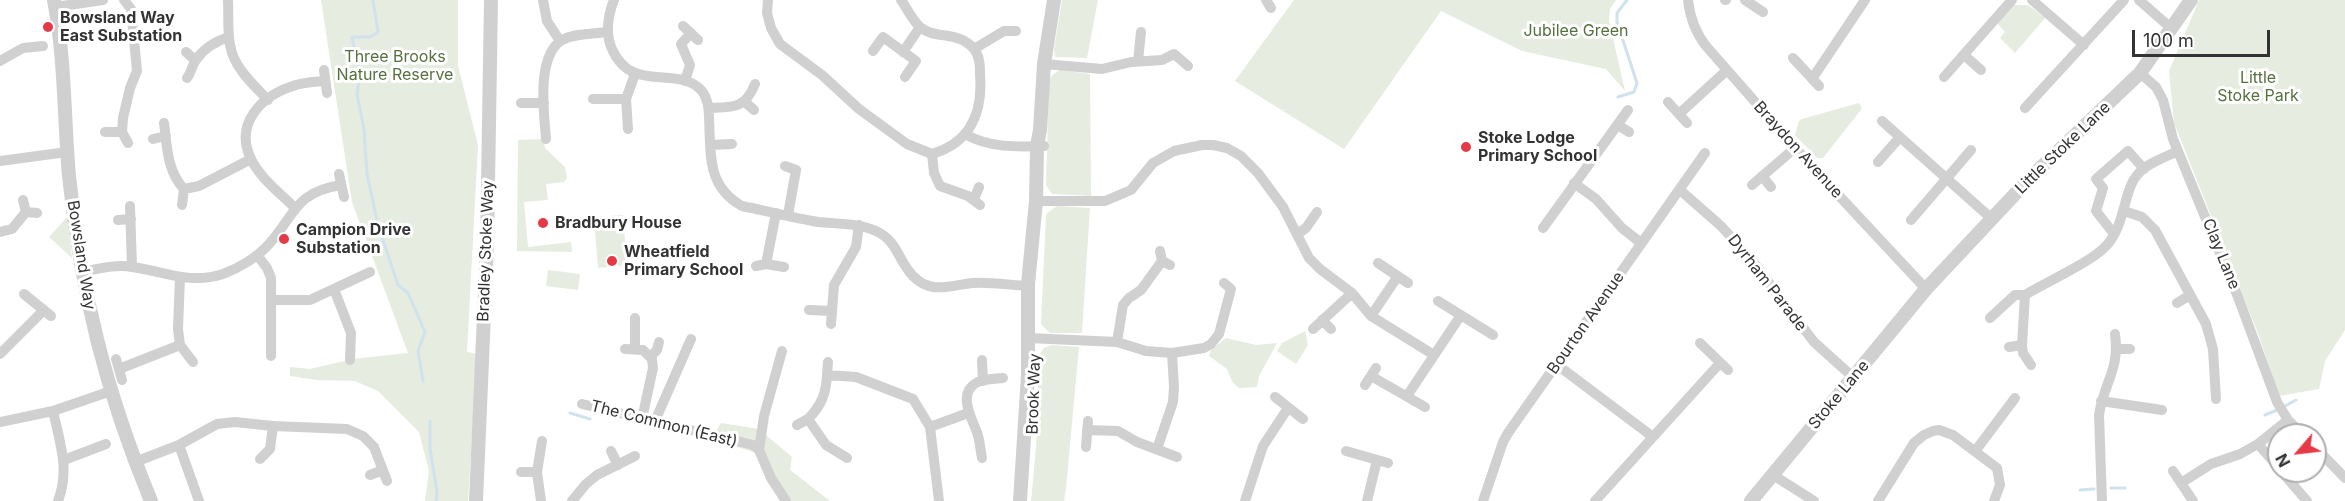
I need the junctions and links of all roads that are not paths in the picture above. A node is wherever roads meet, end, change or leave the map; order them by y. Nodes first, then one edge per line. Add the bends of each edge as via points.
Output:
1 (103, 0) edge
2 (124, 0) edge
3 (228, 0) edge
4 (491, 0) edge
5 (543, 0) edge
6 (614, 0) edge
7 (901, 0) edge
8 (1054, 0) edge
9 (1688, 0) edge
10 (1745, 0) edge
11 (1865, 0) edge
12 (2012, 0) edge
13 (2032, 0) edge
14 (2124, 0) edge
15 (2139, 0) edge
16 (2191, 0) edge
17 (765, 1) edge
18 (55, 3) edge
19 (1763, 12) dead end
20 (920, 27) junction
21 (2172, 29) junction
22 (1016, 31) dead end
23 (608, 32) junction
24 (1141, 32) dead end
25 (691, 33) dead end
26 (230, 37) junction
27 (560, 41) junction
28 (35, 42) dead end
29 (2084, 45) junction
30 (974, 49) junction
31 (873, 51) dead end
32 (186, 52) dead end
33 (903, 52) junction
34 (1964, 55) junction
35 (1793, 58) dead end
36 (195, 60) junction
37 (0, 61) edge
38 (1138, 61) junction
39 (1044, 64) junction
40 (1188, 66) dead end
41 (1726, 70) junction
42 (1981, 70) dead end
43 (2140, 73) junction
44 (635, 74) junction
45 (905, 77) dead end
46 (1944, 77) dead end
47 (187, 78) dead end
48 (685, 81) junction
49 (755, 84) dead end
50 (327, 93) dead end
51 (593, 99) dead end
52 (626, 99) junction
53 (268, 100) junction
54 (744, 101) junction
55 (1668, 102) dead end
56 (521, 103) dead end
57 (544, 103) junction
58 (709, 108) junction
59 (2025, 108) dead end
60 (754, 110) dead end
61 (1628, 110) dead end
62 (1882, 122) dead end
63 (164, 123) dead end
64 (1617, 124) junction
65 (628, 129) dead end
66 (105, 132) dead end
67 (122, 132) junction
68 (1629, 132) dead end
69 (965, 134) junction
70 (166, 136) junction
71 (1900, 137) junction
72 (153, 139) dead end
73 (546, 139) dead end
74 (128, 143) dead end
75 (732, 144) dead end
76 (710, 146) junction
77 (1041, 146) junction
78 (1795, 148) junction
79 (1971, 150) dead end
80 (2178, 151) junction
81 (67, 152) junction
82 (1705, 153) dead end
83 (932, 154) junction
84 (251, 159) junction
85 (0, 161) edge
86 (1878, 162) dead end
87 (785, 166) dead end
88 (2144, 169) junction
89 (1762, 176) junction
90 (1947, 179) junction
91 (1574, 183) junction
92 (1752, 185) dead end
93 (979, 187) dead end
94 (1771, 187) dead end
95 (184, 189) junction
96 (1680, 190) junction
97 (344, 197) dead end
98 (24, 200) dead end
99 (1039, 201) junction
100 (182, 205) dead end
101 (130, 206) dead end
102 (294, 207) junction
103 (2124, 211) junction
104 (1317, 212) dead end
105 (782, 214) junction
106 (131, 219) junction
107 (1992, 219) junction
108 (118, 220) dead end
109 (1911, 220) dead end
110 (860, 225) junction
111 (1543, 228) dead end
112 (0, 232) edge
113 (1297, 234) junction
114 (2114, 234) junction
115 (1641, 243) junction
116 (256, 255) junction
117 (1164, 259) dead end
118 (1378, 263) dead end
119 (132, 267) junction
120 (784, 267) dead end
121 (82, 272) junction
122 (370, 272) dead end
123 (1398, 276) junction
124 (180, 278) junction
125 (1408, 282) dead end
126 (1031, 286) junction
127 (1232, 287) dead end
128 (334, 289) junction
129 (1926, 289) junction
130 (1352, 293) junction
131 (24, 294) dead end
132 (2025, 295) junction
133 (2190, 295) junction
134 (273, 300) junction
135 (1438, 301) dead end
136 (2177, 303) dead end
137 (809, 310) dead end
138 (831, 311) junction
139 (1461, 315) junction
140 (1371, 316) junction
141 (635, 318) dead end
142 (1990, 318) dead end
143 (1322, 320) junction
144 (831, 324) dead end
145 (1313, 329) dead end
146 (1331, 329) dead end
147 (2115, 334) dead end
148 (1493, 335) dead end
149 (692, 339) dead end
150 (1032, 339) junction
151 (659, 342) dead end
152 (1117, 342) junction
153 (1700, 343) dead end
154 (180, 345) junction
155 (2022, 345) junction
156 (2009, 347) dead end
157 (2117, 349) junction
158 (2130, 349) dead end
159 (782, 351) dead end
160 (1172, 353) junction
161 (0, 354) edge
162 (1434, 355) junction
163 (271, 356) dead end
164 (651, 356) junction
165 (350, 360) dead end
166 (982, 360) dead end
167 (193, 362) dead end
168 (828, 363) dead end
169 (1556, 364) junction
170 (2031, 364) dead end
171 (119, 369) dead end
172 (827, 375) junction
173 (1371, 376) dead end
174 (1003, 378) dead end
175 (1854, 378) junction
176 (983, 381) junction
177 (2227, 385) dead end
178 (2214, 386) junction
179 (111, 391) junction
180 (1407, 396) junction
181 (1275, 397) dead end
182 (2015, 398) dead end
183 (2216, 399) dead end
184 (2101, 401) junction
185 (582, 404) dead end
186 (1425, 407) dead end
187 (1288, 408) junction
188 (53, 411) junction
189 (2154, 412) dead end
190 (968, 413) junction
191 (642, 419) junction
192 (808, 419) junction
193 (1304, 419) dead end
194 (2288, 420) junction
195 (0, 422) edge
196 (655, 422) junction
197 (2291, 423) edge
198 (797, 424) dead end
199 (273, 426) junction
200 (930, 427) junction
201 (1653, 437) junction
202 (542, 441) dead end
203 (105, 444) dead end
204 (2258, 444) junction
205 (179, 445) junction
206 (1086, 447) dead end
207 (1157, 449) junction
208 (759, 450) junction
209 (1976, 450) junction
210 (611, 451) dead end
211 (1346, 451) dead end
212 (2267, 455) edge
213 (635, 456) dead end
214 (1177, 457) dead end
215 (847, 458) dead end
216 (982, 458) dead end
217 (260, 459) dead end
218 (2327, 459) edge
219 (64, 460) junction
220 (135, 462) junction
221 (618, 465) junction
222 (383, 470) junction
223 (2173, 471) dead end
224 (521, 472) dead end
225 (537, 472) junction
226 (370, 475) dead end
227 (1773, 475) junction
228 (2345, 478) edge
229 (387, 481) dead end
230 (2181, 483) junction
231 (2289, 483) edge
232 (2301, 499) edge
233 (58, 501) edge
234 (150, 501) edge
235 (199, 501) edge
236 (477, 501) edge
237 (541, 501) edge
238 (572, 501) edge
239 (786, 501) edge
240 (939, 501) edge
241 (1020, 501) edge
242 (1027, 501) edge
243 (1245, 501) edge
244 (1367, 501) edge
245 (1483, 501) edge
246 (1595, 501) edge
247 (1751, 501) edge
248 (1814, 501) edge
249 (1878, 501) edge
250 (1994, 501) edge
251 (2102, 501) edge
252 (2193, 501) edge

1 - 18 street
2 - 67 street via 131,9 137,71 126,103
3 - 26 street
4 - 236 street, Bradley Stoke Way
5 - 27 street via 547,21
6 - 23 street
7 - 20 street
8 - 39 street, Brook Way
9 - 41 street, Braydon Avenue via 1698,36
10 - 19 street
11 - 35 street via 1816,83
12 - 34 street
13 - 29 street
14 - 29 street
15 - 21 street
16 - 21 street, Little Stoke Lane
17 - 83 street via 771,28 785,48 907,144
18 - 81 street, Bowsland Way
20 - 30 street via 959,38
20 - 33 street
21 - 43 street, Little Stoke Lane
22 - 30 street via 1004,31
23 - 27 street
23 - 44 street via 615,56
24 - 38 street
25 - 48 street via 681,44 690,65
26 - 36 street via 213,43
26 - 53 street via 236,63
27 - 57 street via 544,67
28 - 37 street
29 - 59 street
30 - 69 street via 980,63 979,108
31 - 33 street via 883,37
32 - 36 street
33 - 45 street via 916,61
34 - 42 street
34 - 46 street
36 - 47 street
38 - 39 street via 1102,69
38 - 40 street via 1162,60 1175,49
39 - 77 street, Brook Way
41 - 55 street via 1683,118
41 - 78 street, Braydon Avenue
43 - 80 street, Clay Lane via 2156,87 2163,100
43 - 107 street, Little Stoke Lane
44 - 48 street
44 - 52 street
48 - 58 street via 702,91
49 - 54 street
50 - 53 street via 325,75 290,87
51 - 52 street
52 - 65 street
53 - 84 street via 252,113 247,123
54 - 58 street via 736,107
54 - 60 street
56 - 57 street
57 - 73 street
58 - 76 street
61 - 64 street
62 - 71 street
63 - 70 street
64 - 68 street
64 - 91 street
66 - 67 street
67 - 74 street
69 - 77 street via 979,142 998,145
69 - 83 street
70 - 72 street
70 - 95 street via 170,164
71 - 86 street
71 - 90 street
75 - 76 street
76 - 105 street via 716,178 726,195 742,206
77 - 99 street, Brook Way
78 - 89 street
78 - 129 street, Braydon Avenue
79 - 90 street
80 - 88 street
80 - 194 street, Clay Lane via 2277,402
81 - 85 street
81 - 121 street, Bowsland Way
82 - 96 street, Bourton Avenue
83 - 93 street via 940,186 977,202
84 - 95 street via 199,186
84 - 102 street
87 - 105 street via 800,170
88 - 103 street via 2128,192
88 - 114 street via 2128,151 2096,179 2103,188 2096,211
89 - 92 street
89 - 94 street
90 - 107 street
90 - 109 street
91 - 111 street via 1546,215
91 - 115 street
95 - 100 street
96 - 115 street, Bourton Avenue
96 - 175 street, Dyrham Parade via 1721,226 1814,342
97 - 102 street via 340,179
98 - 112 street via 31,212 12,229
99 - 113 street via 1105,201 1131,190 1153,163 1167,154 1213,145 1241,156 1258,173
99 - 126 street, Brook Way
101 - 106 street
102 - 116 street via 268,245
103 - 114 street
103 - 133 street via 2142,217 2155,230
104 - 113 street via 1314,227
105 - 110 street
105 - 120 street via 761,265
106 - 108 street
106 - 119 street
107 - 129 street, Little Stoke Lane
110 - 126 street via 886,237 920,283 944,289 973,283
110 - 138 street via 856,247 834,285
113 - 130 street via 1320,270
114 - 132 street via 2094,256
115 - 169 street, Bourton Avenue
116 - 124 street via 221,274
116 - 134 street via 271,278
117 - 152 street via 1142,290 1123,304
118 - 123 street
119 - 121 street
119 - 124 street
121 - 179 street, Bowsland Way via 94,335
122 - 128 street
123 - 125 street
123 - 140 street
124 - 154 street
126 - 150 street, Brook Way
127 - 160 street via 1217,338 1204,348
128 - 134 street via 304,302
128 - 165 street via 351,333
129 - 175 street, Stoke Lane
130 - 140 street
130 - 143 street
131 - 161 street via 47,313
132 - 142 street via 2014,295
132 - 155 street
133 - 136 street
133 - 178 street via 2211,336
134 - 163 street via 264,343
135 - 139 street
137 - 138 street
138 - 144 street
139 - 148 street
139 - 162 street
140 - 162 street
141 - 164 street via 630,349 643,350
143 - 145 street
143 - 146 street
147 - 157 street
149 - 196 street
150 - 152 street
150 - 241 street, Brook Way
150 - 242 street, Brook Way via 1033,435
151 - 164 street
152 - 160 street via 1146,351
153 - 201 street via 1724,367
154 - 167 street
154 - 171 street
155 - 156 street
155 - 170 street
157 - 158 street
157 - 184 street via 2115,366
159 - 208 street
160 - 207 street via 1173,402
162 - 180 street
164 - 191 street via 653,368
166 - 176 street
168 - 172 street
169 - 201 street
169 - 245 street, Bourton Avenue via 1503,442
172 - 192 street via 822,403
172 - 200 street via 856,377 912,399
173 - 180 street
174 - 176 street
175 - 227 street, Stoke Lane
176 - 190 street via 971,387
177 - 178 street
178 - 183 street
179 - 188 street
179 - 220 street, Bowsland Way
180 - 186 street
181 - 187 street
182 - 209 street
184 - 189 street
184 - 251 street
185 - 191 street, The Common (East)
187 - 193 street
187 - 243 street via 1263,446
188 - 195 street
188 - 219 street
190 - 200 street
190 - 216 street
191 - 196 street, The Common (East)
192 - 198 street
192 - 215 street via 826,445
194 - 197 street, Clay Lane
194 - 204 street
196 - 208 street, The Common (East)
199 - 205 street via 217,424
199 - 217 street via 270,448
199 - 222 street via 323,423 347,429 363,436 374,447
200 - 240 street
201 - 246 street
202 - 225 street
203 - 219 street
204 - 212 street
204 - 230 street via 2211,464
205 - 220 street
205 - 235 street
206 - 207 street via 1087,425 1118,431
207 - 214 street
208 - 239 street, The Common (East)
209 - 249 street via 1946,432 1924,435 1914,443
209 - 250 street via 1999,473 2000,485
210 - 221 street
211 - 244 street via 1383,462
213 - 221 street
218 - 228 street
219 - 233 street via 64,484
220 - 234 street, Bowsland Way
221 - 238 street via 586,484
222 - 226 street
222 - 229 street
223 - 230 street
224 - 225 street
225 - 237 street
227 - 247 street, Stoke Lane
227 - 248 street
230 - 252 street
231 - 232 street

